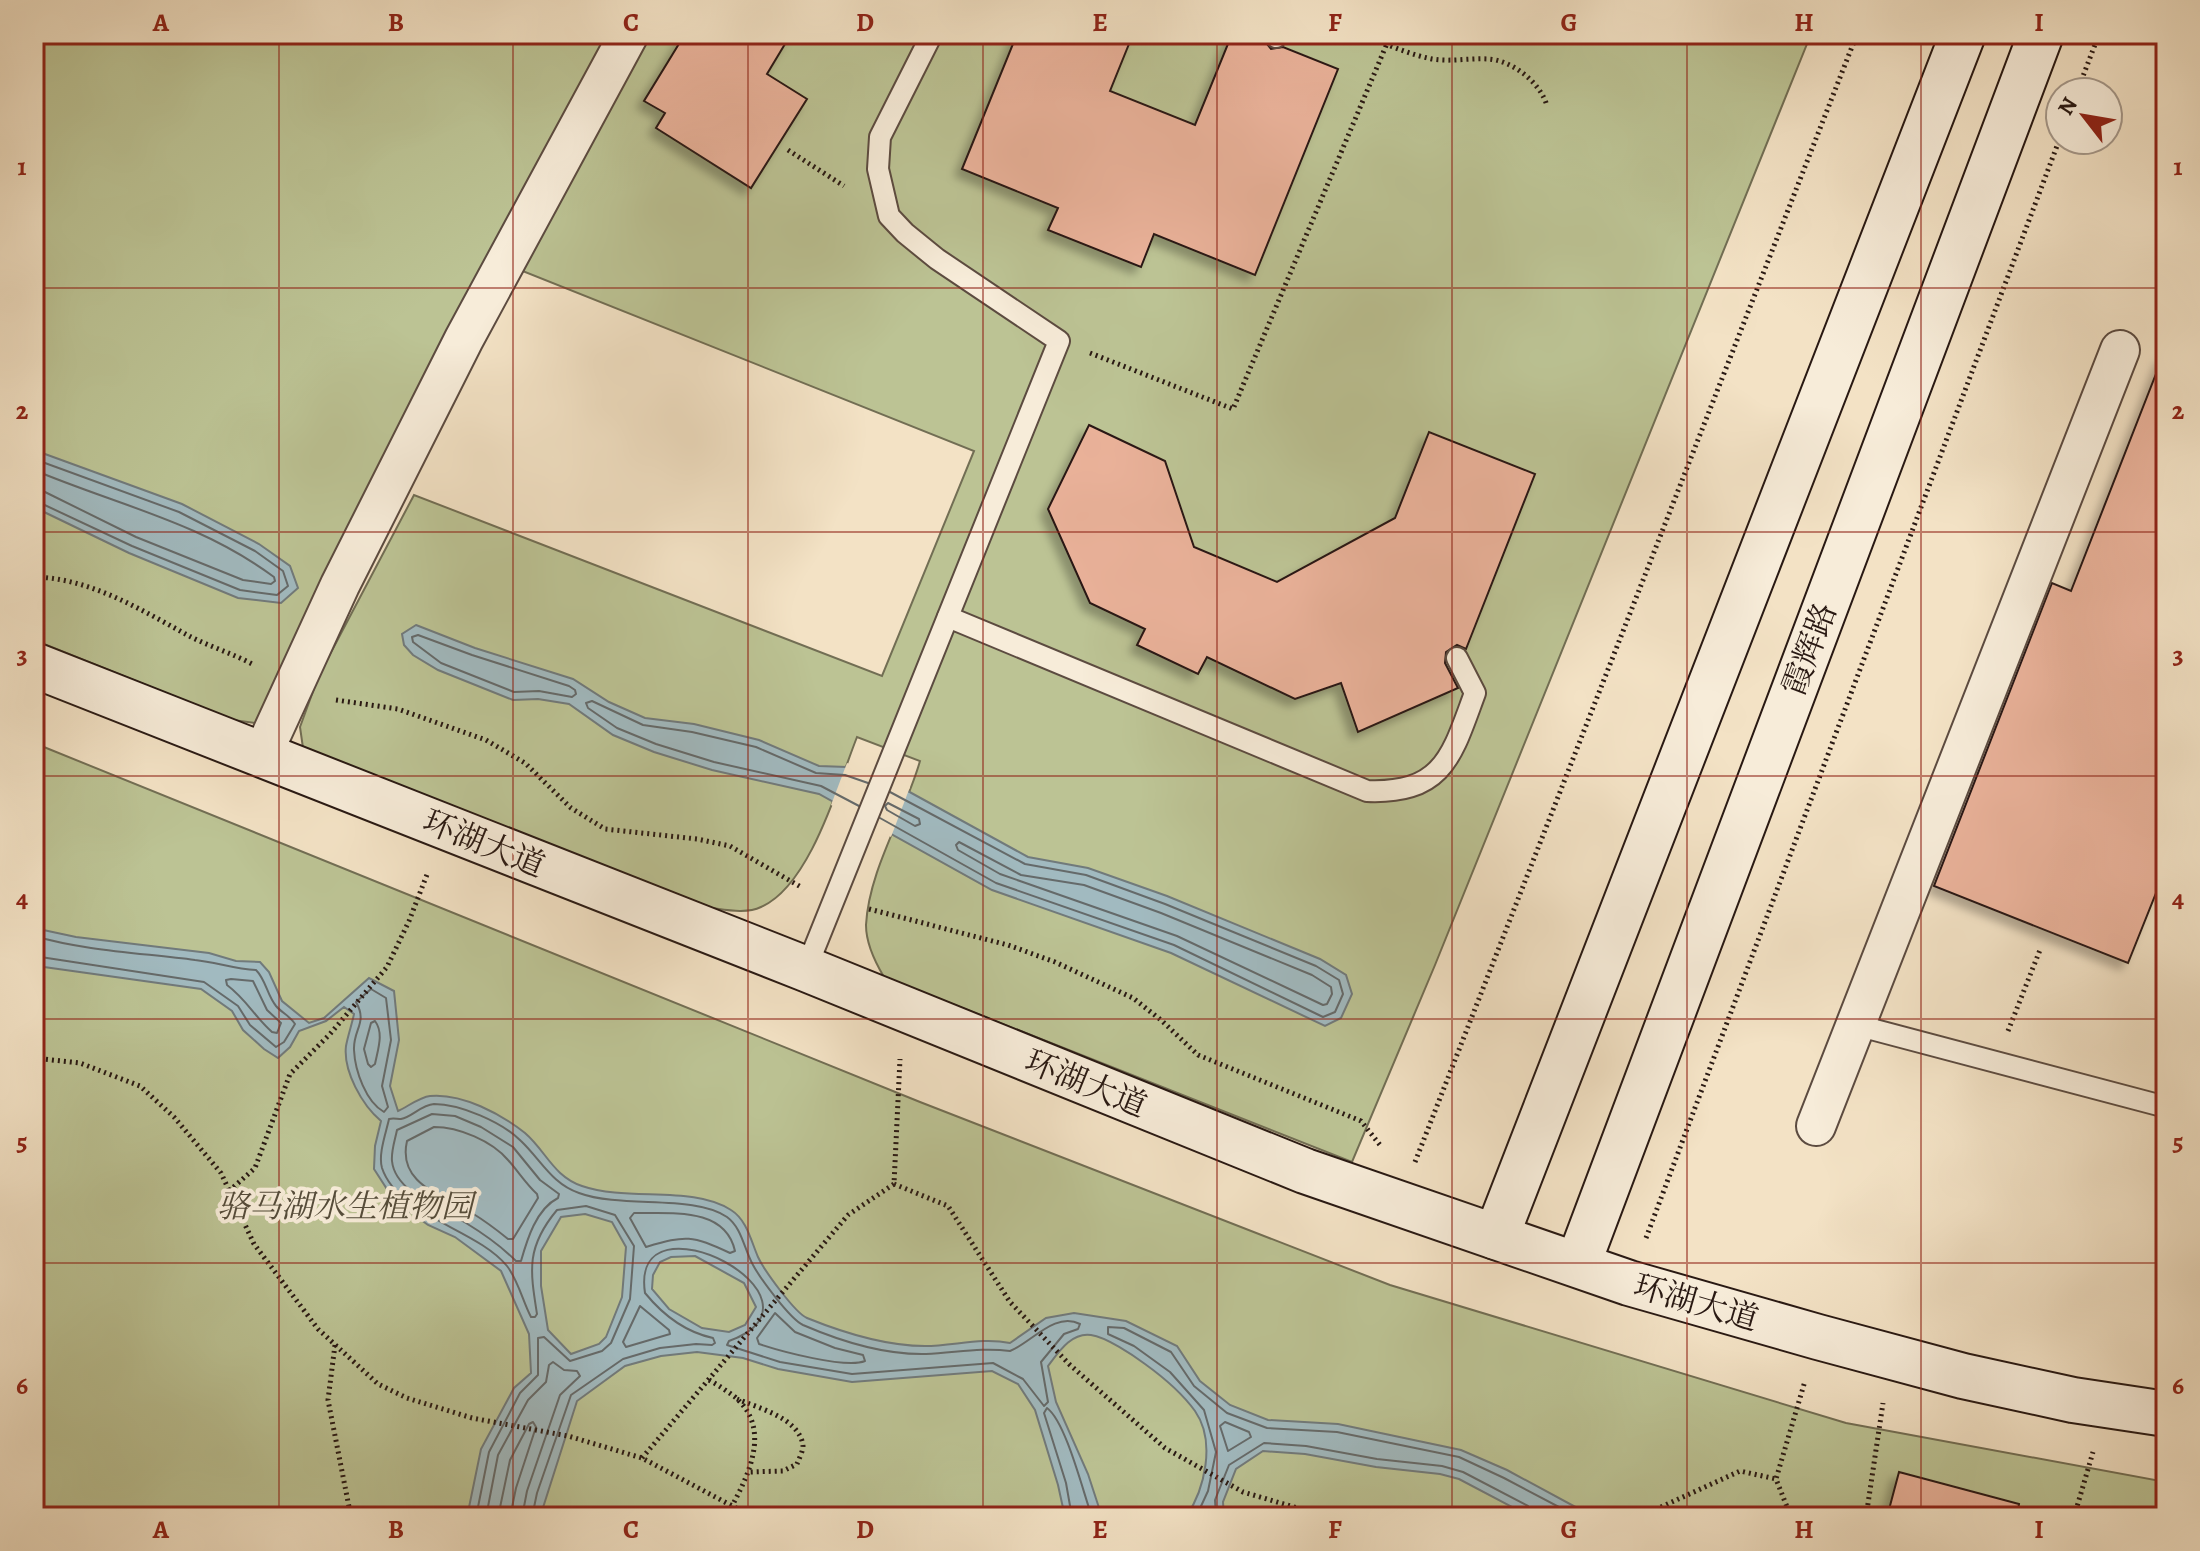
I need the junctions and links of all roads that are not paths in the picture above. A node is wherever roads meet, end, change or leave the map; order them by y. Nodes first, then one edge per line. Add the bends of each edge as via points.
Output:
1 (629, 34) edge
2 (932, 34) edge
3 (1963, 34) edge
4 (2041, 34) edge
5 (2120, 350) dead end
6 (948, 617) junction
7 (1457, 658) dead end
8 (34, 665) edge
9 (262, 755) junction
10 (806, 969) junction
11 (1856, 1025) junction
12 (2166, 1107) edge
13 (1816, 1126) dead end
14 (1496, 1237) junction
15 (1578, 1264) junction
16 (2166, 1414) edge

1 - 9 street via 464,339 340,585
2 - 6 lane via 880,137 878,169 889,216 937,259 1059,341
3 - 14 street
4 - 15 street, 霞辉路
5 - 11 street
6 - 7 lane via 1367,791 1414,786 1438,773 1454,748 1475,693
6 - 10 lane
8 - 9 street, 环湖大道
9 - 10 street, 环湖大道
10 - 14 street, 环湖大道 via 1305,1171
11 - 12 lane
11 - 13 street
14 - 15 street, 环湖大道
15 - 16 street, 环湖大道 via 1963,1376

